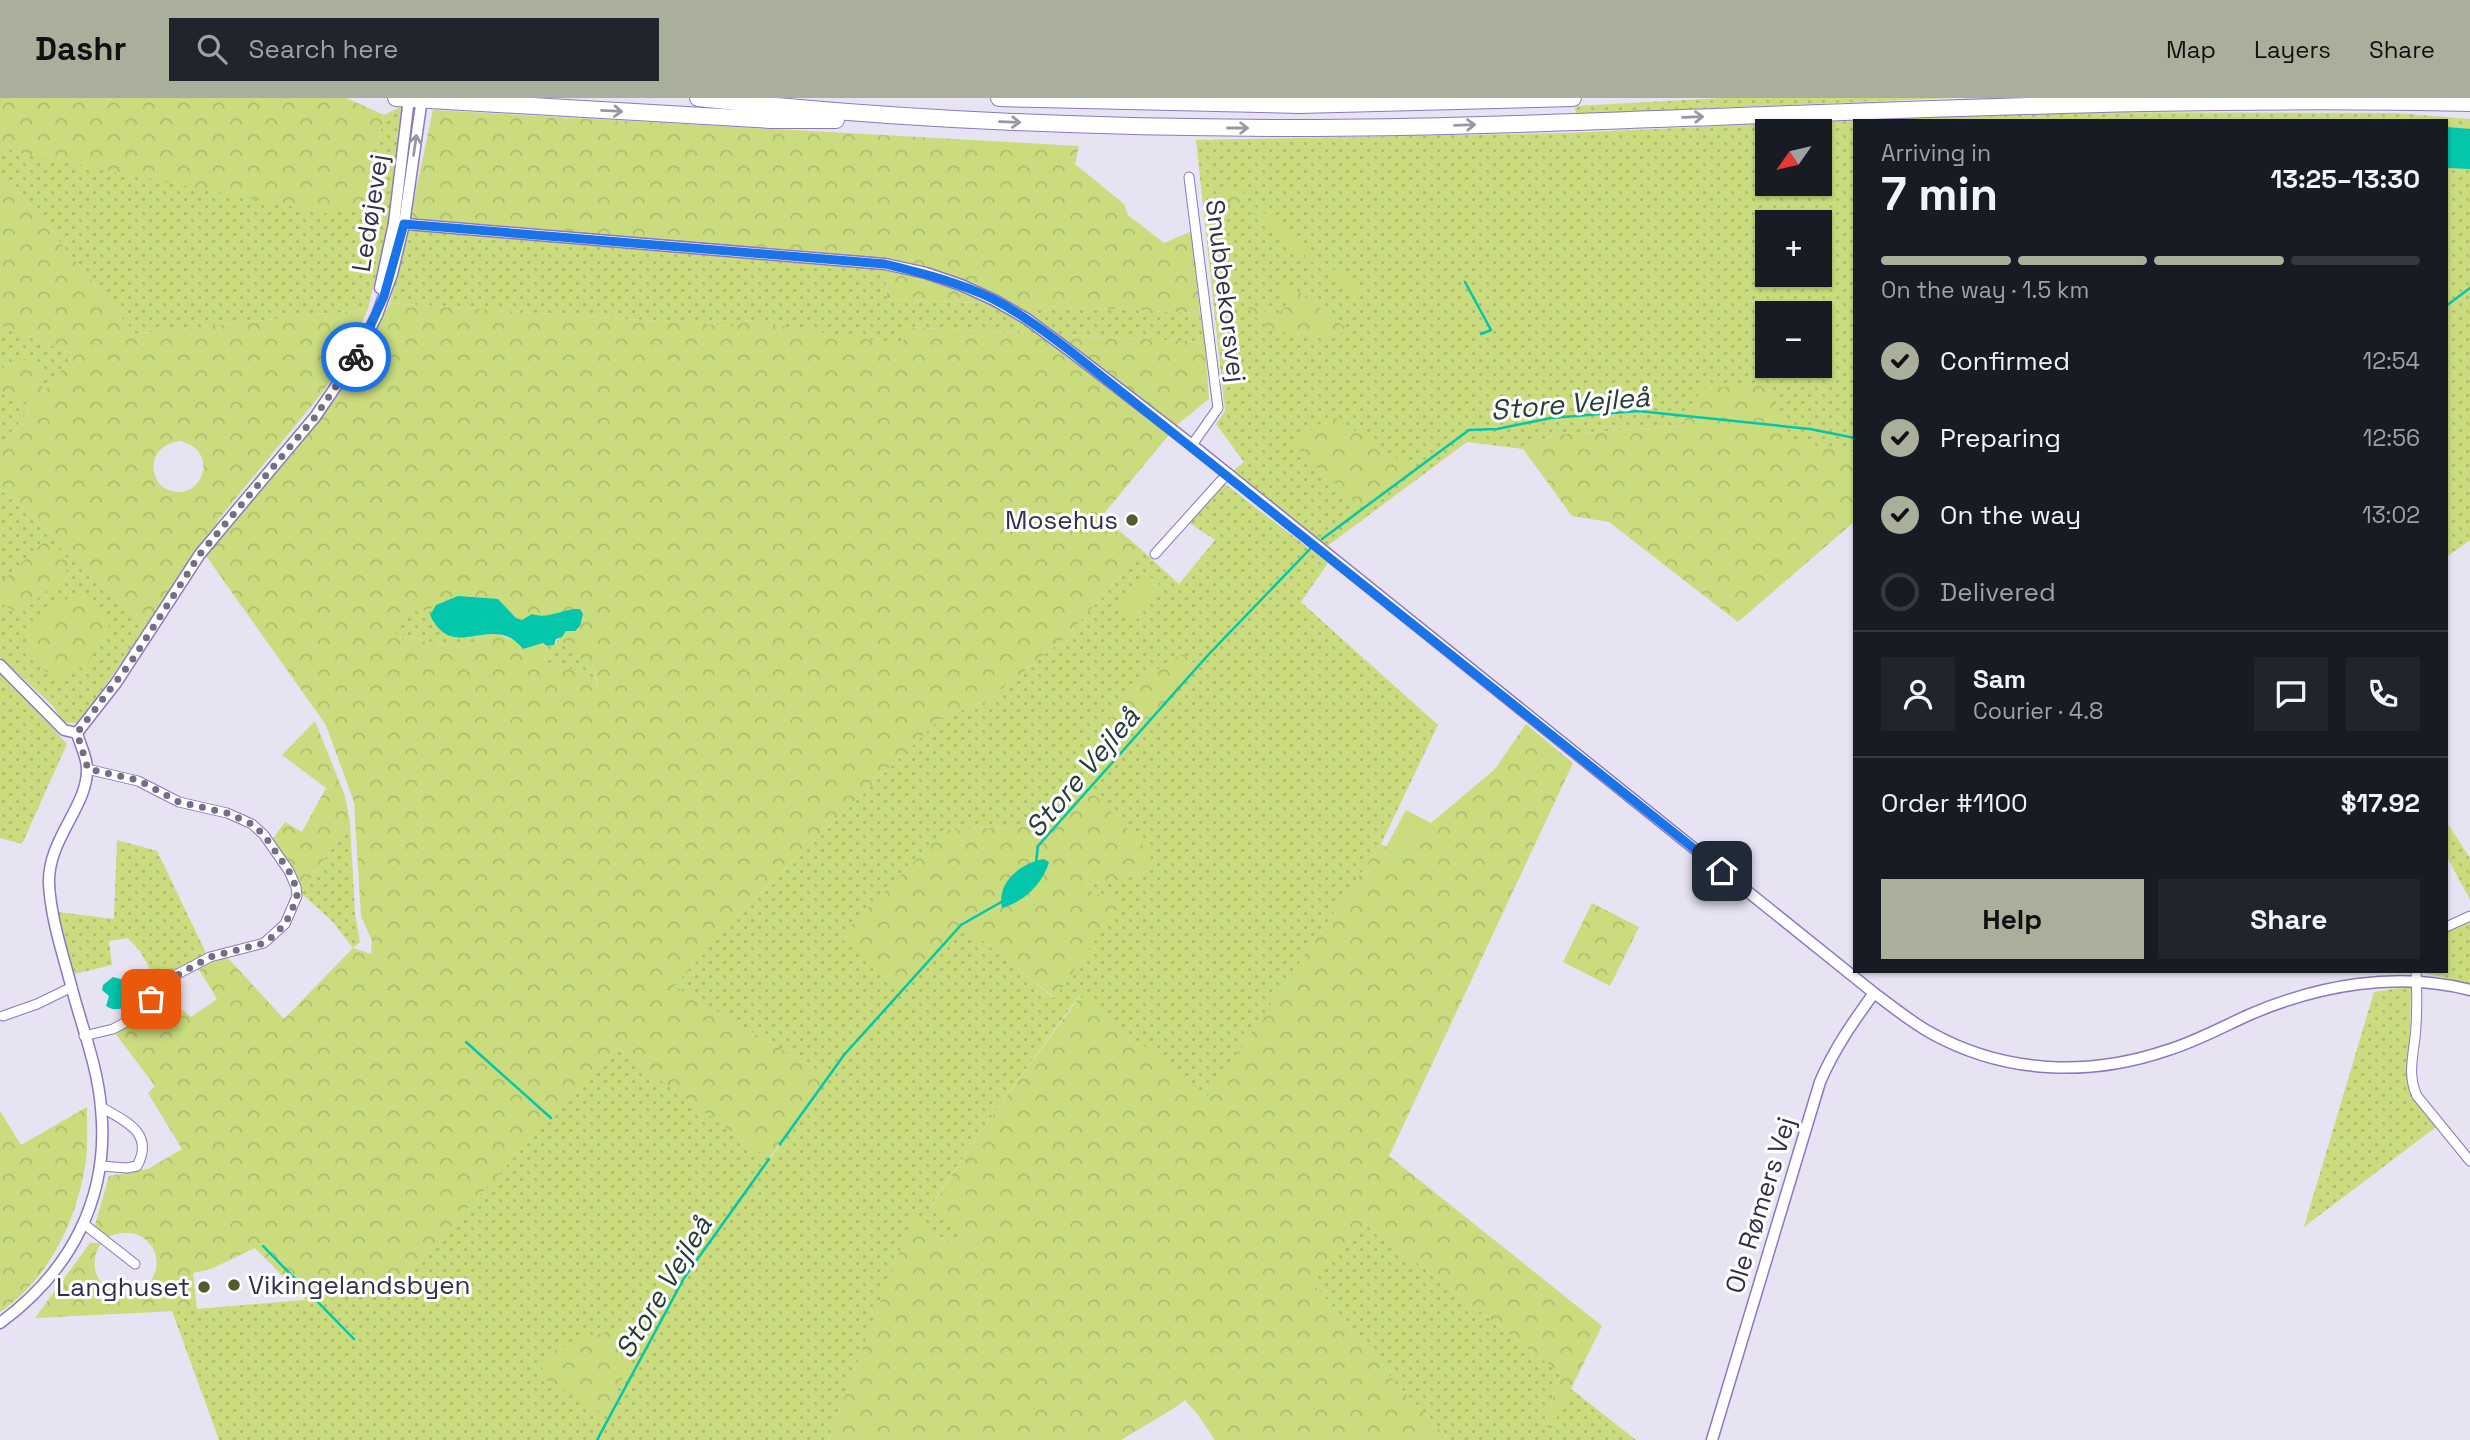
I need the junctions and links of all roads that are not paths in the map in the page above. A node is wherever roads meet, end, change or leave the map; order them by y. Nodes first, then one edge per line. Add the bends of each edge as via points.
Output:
1 (698, 98) edge
2 (999, 98) edge
3 (1123, 98) edge
4 (1573, 98) edge
5 (413, 99) edge
6 (2470, 103) edge
7 (1170, 104) junction
8 (972, 120) junction
9 (1189, 177) dead end
10 (399, 224) junction
11 (1192, 445) junction
12 (1227, 474) junction
13 (1156, 554) dead end
14 (0, 665) edge
15 (77, 733) junction
16 (88, 769) junction
17 (2470, 916) edge
18 (2448, 926) edge
19 (2416, 976) edge
20 (72, 987) junction
21 (2470, 990) edge
22 (1874, 993) junction
23 (3, 1016) dead end
24 (85, 1036) junction
25 (101, 1107) junction
26 (2470, 1161) edge
27 (101, 1166) junction
28 (84, 1224) junction
29 (135, 1264) dead end
30 (0, 1323) edge
31 (1712, 1440) edge

1 - 8 highway
2 - 7 highway
3 - 7 highway
4 - 7 highway
5 -> 8 highway via 772,120
5 - 10 street, Ledøjevej
8 -> 6 highway via 1296,128 2193,100
9 - 11 street, Snubbekorsvej via 1218,408
10 - 11 street via 885,264 926,273 972,290 1027,319
10 - 15 street, Ledøjevej via 392,274 377,315 338,386 207,544 116,683
11 - 12 street
12 - 13 street
12 - 22 street
14 - 15 street via 64,730
15 - 16 street
16 - 20 street via 49,867 53,913
16 - 24 street via 138,780 179,802 252,824 289,871 297,896 285,924 264,943 210,957 163,983 128,1021
17 - 18 street
19 - 21 street
19 - 22 street via 2321,990 2171,1050 2074,1069 2020,1064 1963,1047 1931,1033
19 - 26 street via 2413,1087
20 - 23 street
20 - 24 street
22 - 31 street, Ole Rømers Vej via 1845,1033 1820,1082
24 - 25 street
25 - 27 street
25 - 27 street via 136,1130 143,1149 137,1166
27 - 28 street
28 - 29 street
28 - 30 street via 48,1281

